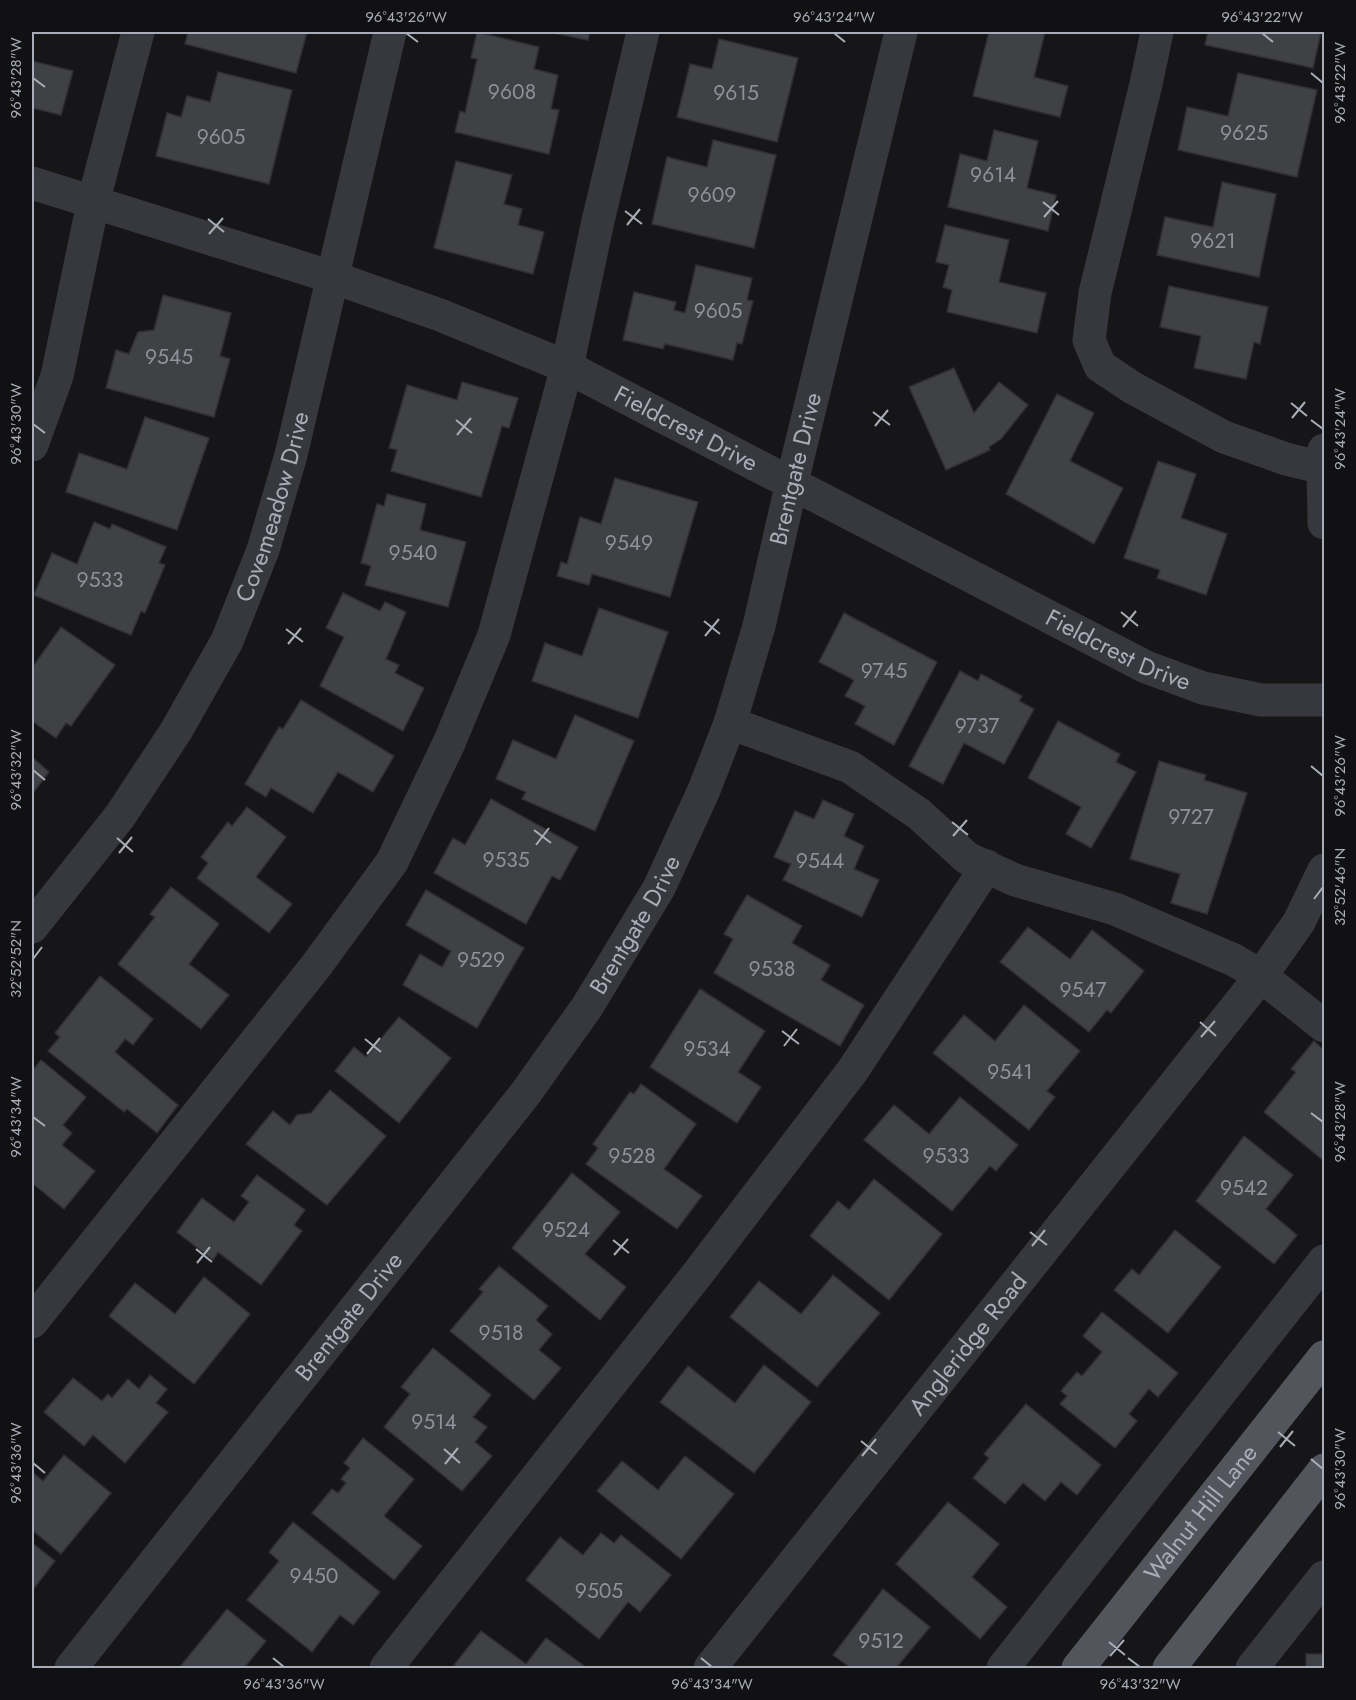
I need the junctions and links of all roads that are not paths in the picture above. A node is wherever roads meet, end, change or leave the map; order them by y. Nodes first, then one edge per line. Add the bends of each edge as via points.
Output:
1 (138, 32) edge
2 (390, 32) edge
3 (643, 32) edge
4 (901, 32) edge
5 (1157, 32) edge
6 (32, 183) edge
7 (93, 203) junction
8 (332, 277) junction
9 (567, 367) junction
10 (32, 446) edge
11 (1324, 459) edge
12 (792, 482) junction
13 (1324, 523) edge
14 (1324, 700) edge
15 (730, 723) junction
16 (987, 866) junction
17 (1324, 870) edge
18 (32, 927) edge
19 (1261, 976) junction
20 (1324, 1026) edge
21 (1324, 1261) edge
22 (32, 1322) edge
23 (1324, 1356) edge
24 (1324, 1470) edge
25 (1324, 1577) edge
26 (71, 1668) edge
27 (386, 1668) edge
28 (710, 1668) edge
29 (1003, 1668) edge
30 (1078, 1668) edge
31 (1169, 1668) edge
32 (1252, 1668) edge

1 - 7 street
2 - 8 street, Covemeadow Drive
3 - 9 street
4 - 12 street, Brentgate Drive
5 - 11 street via 1095,293 1089,340 1100,366 1224,437 1286,459
6 - 7 street, Fieldcrest Drive
7 - 8 street, Fieldcrest Drive
7 - 10 street via 57,376
8 - 9 street, Fieldcrest Drive via 440,315
8 - 18 street, Covemeadow Drive via 291,455 263,550 227,641 176,731 120,816
9 - 12 street, Fieldcrest Drive
9 - 22 street via 494,635 449,743 392,862 316,966
11 - 13 street
12 - 14 street, Fieldcrest Drive via 1146,667 1203,688 1261,700
12 - 15 street, Brentgate Drive via 759,626
15 - 16 street via 850,767 919,814 967,858
15 - 26 street, Brentgate Drive via 659,888 587,1007 525,1094
16 - 19 street via 1015,879 1114,909 1234,960
16 - 27 street via 853,1070
17 - 19 street, Angleridge Road via 1299,922
19 - 20 street
19 - 28 street, Angleridge Road
21 - 29 street
23 - 30 main road, Walnut Hill Lane
24 - 31 main road
25 - 32 street

